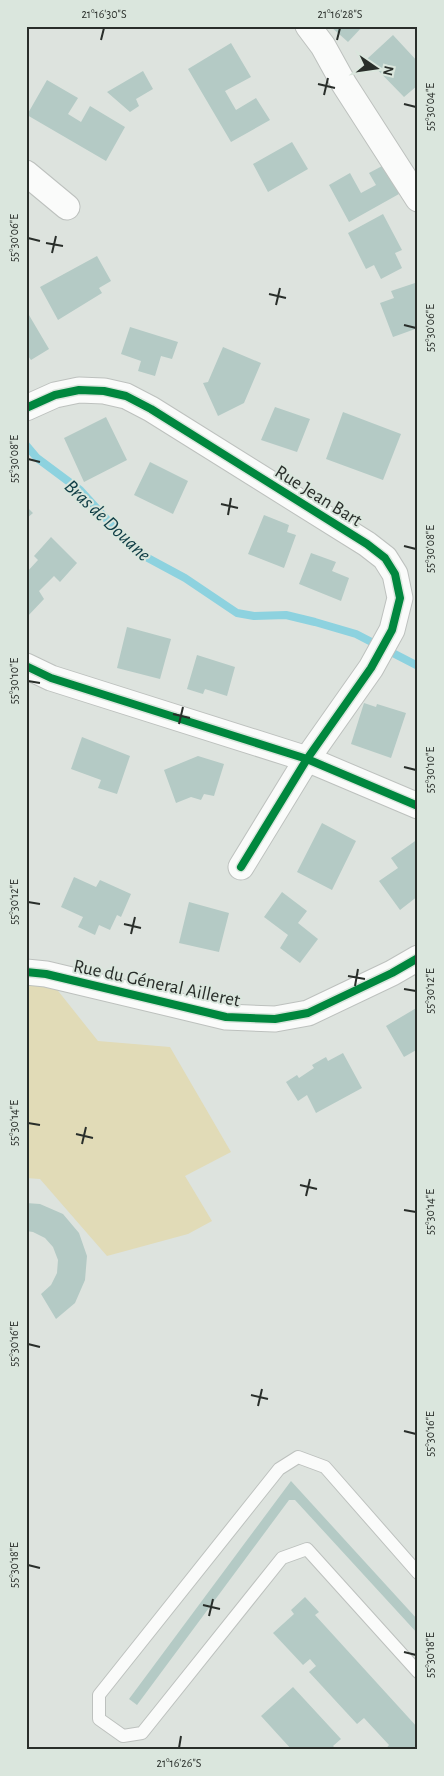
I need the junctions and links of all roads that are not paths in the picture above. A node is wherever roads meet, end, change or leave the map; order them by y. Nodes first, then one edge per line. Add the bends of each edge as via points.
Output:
1 (308, 26) edge
2 (26, 173) edge
3 (418, 198) edge
4 (67, 207) dead end
5 (26, 408) edge
6 (26, 666) edge
7 (307, 759) junction
8 (418, 806) edge
9 (241, 867) dead end
10 (418, 958) edge
11 (26, 972) edge
12 (418, 1573) edge
13 (418, 1672) edge

1 - 3 street
2 - 4 street
5 - 7 street, Rue Jean Bart via 55,395 79,390 104,390 126,396 385,558 395,574 400,598 392,630 370,668
6 - 7 street via 51,678
7 - 8 street
7 - 9 street, Rue Jean Bart
10 - 11 street, Rue du Géneral Ailleret via 308,1013 275,1019 226,1017
12 - 13 lane via 324,1467 298,1457 279,1469 99,1695 99,1719 123,1736 142,1733 282,1558 306,1549

